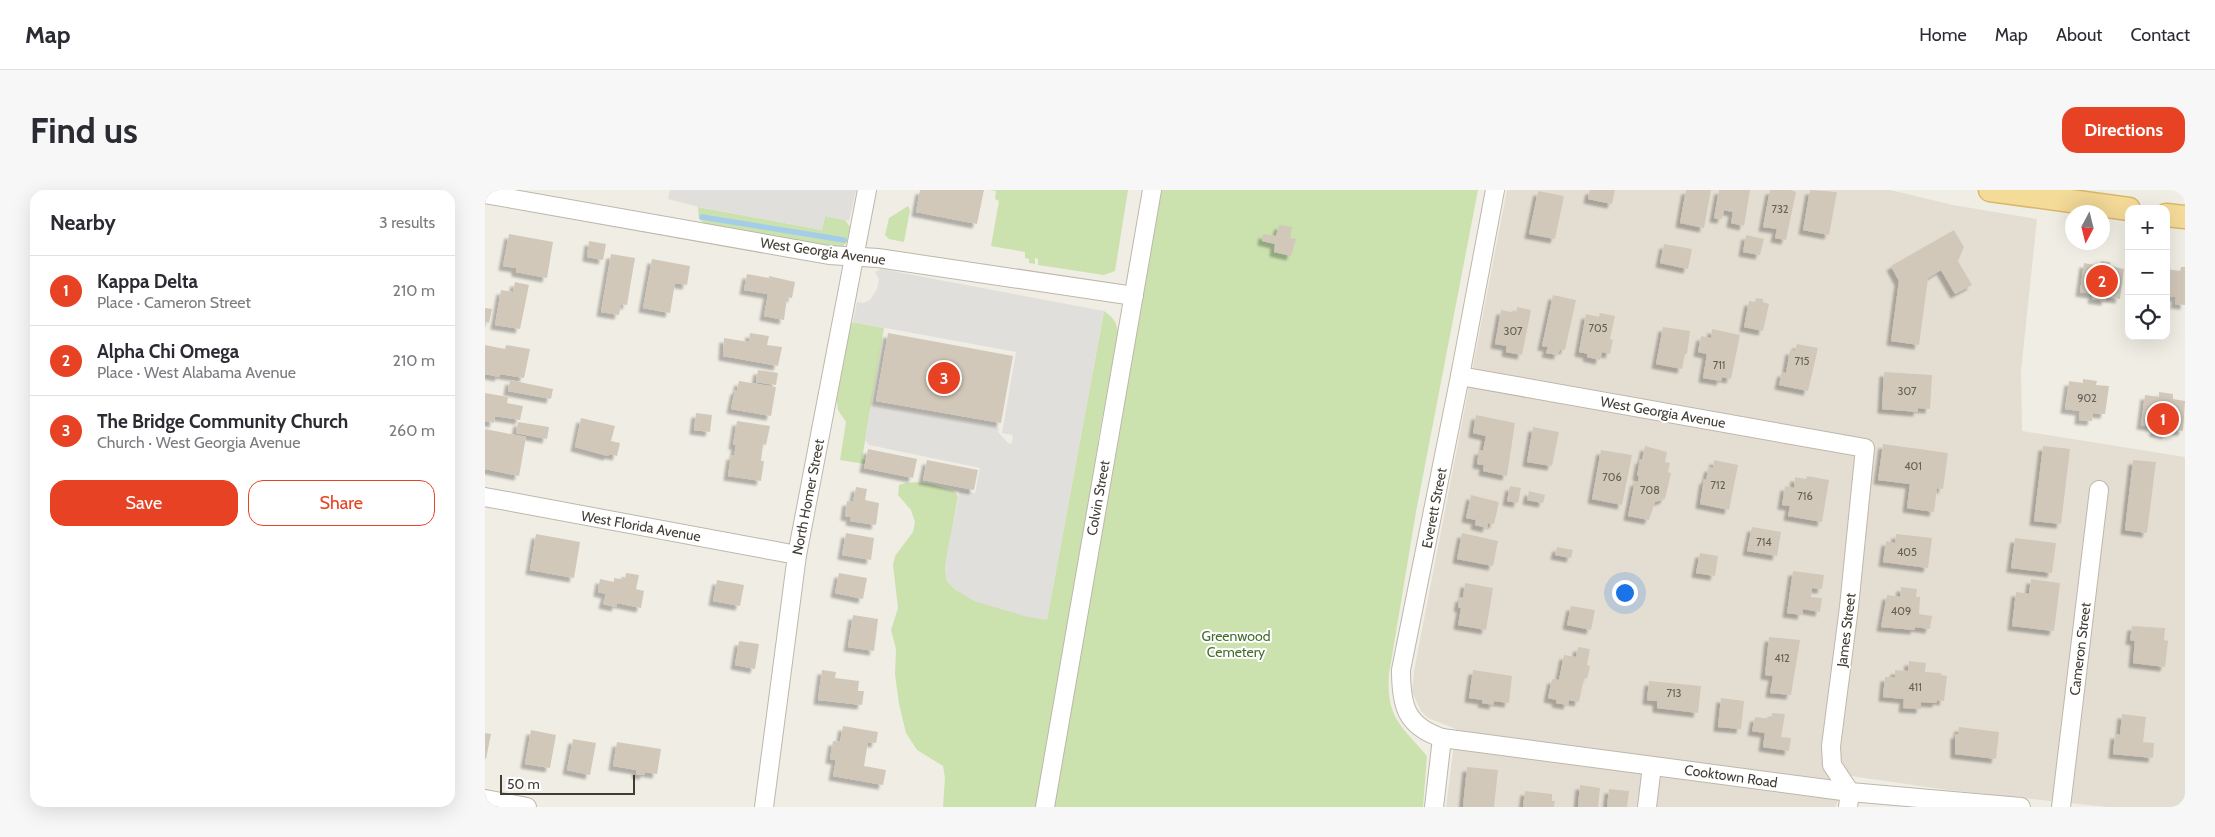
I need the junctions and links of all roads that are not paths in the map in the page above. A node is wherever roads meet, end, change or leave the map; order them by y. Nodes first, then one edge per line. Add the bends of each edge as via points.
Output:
1 (867, 190) edge
2 (1152, 190) edge
3 (1495, 190) edge
4 (1990, 190) edge
5 (485, 194) edge
6 (2125, 208) edge
7 (2170, 215) edge
8 (2185, 217) edge
9 (854, 256) junction
10 (1133, 296) junction
11 (1460, 376) junction
12 (1865, 448) joint
13 (2099, 490) dead end
14 (485, 497) edge
15 (797, 555) junction
16 (1442, 738) junction
17 (1652, 766) junction
18 (485, 799) edge
19 (1849, 799) edge
20 (527, 807) edge
21 (764, 807) edge
22 (1045, 807) edge
23 (1434, 807) edge
24 (1647, 807) edge
25 (2021, 807) edge
26 (2061, 807) edge

1 - 9 street, North Homer Street
2 - 10 street, Colvin Street
3 - 11 street, Everett Street
4 - 6 main road
5 - 9 street, West Georgia Avenue via 829,255
7 - 8 main road
9 - 10 street, West Georgia Avenue
9 - 15 street, North Homer Street
10 - 22 street, Colvin Street
11 - 12 street, West Georgia Avenue
11 - 16 street, Everett Street via 1401,670 1401,694 1407,713 1417,726
12 - 19 street, James Street via 1831,746 1832,765
13 - 26 street, Cameron Street
14 - 15 street, West Florida Avenue
15 - 21 street, North Homer Street
16 - 17 street, Cooktown Road
16 - 23 street
17 - 19 street, Cooktown Road
17 - 24 street
18 - 20 street
19 - 25 street, Cooktown Road

